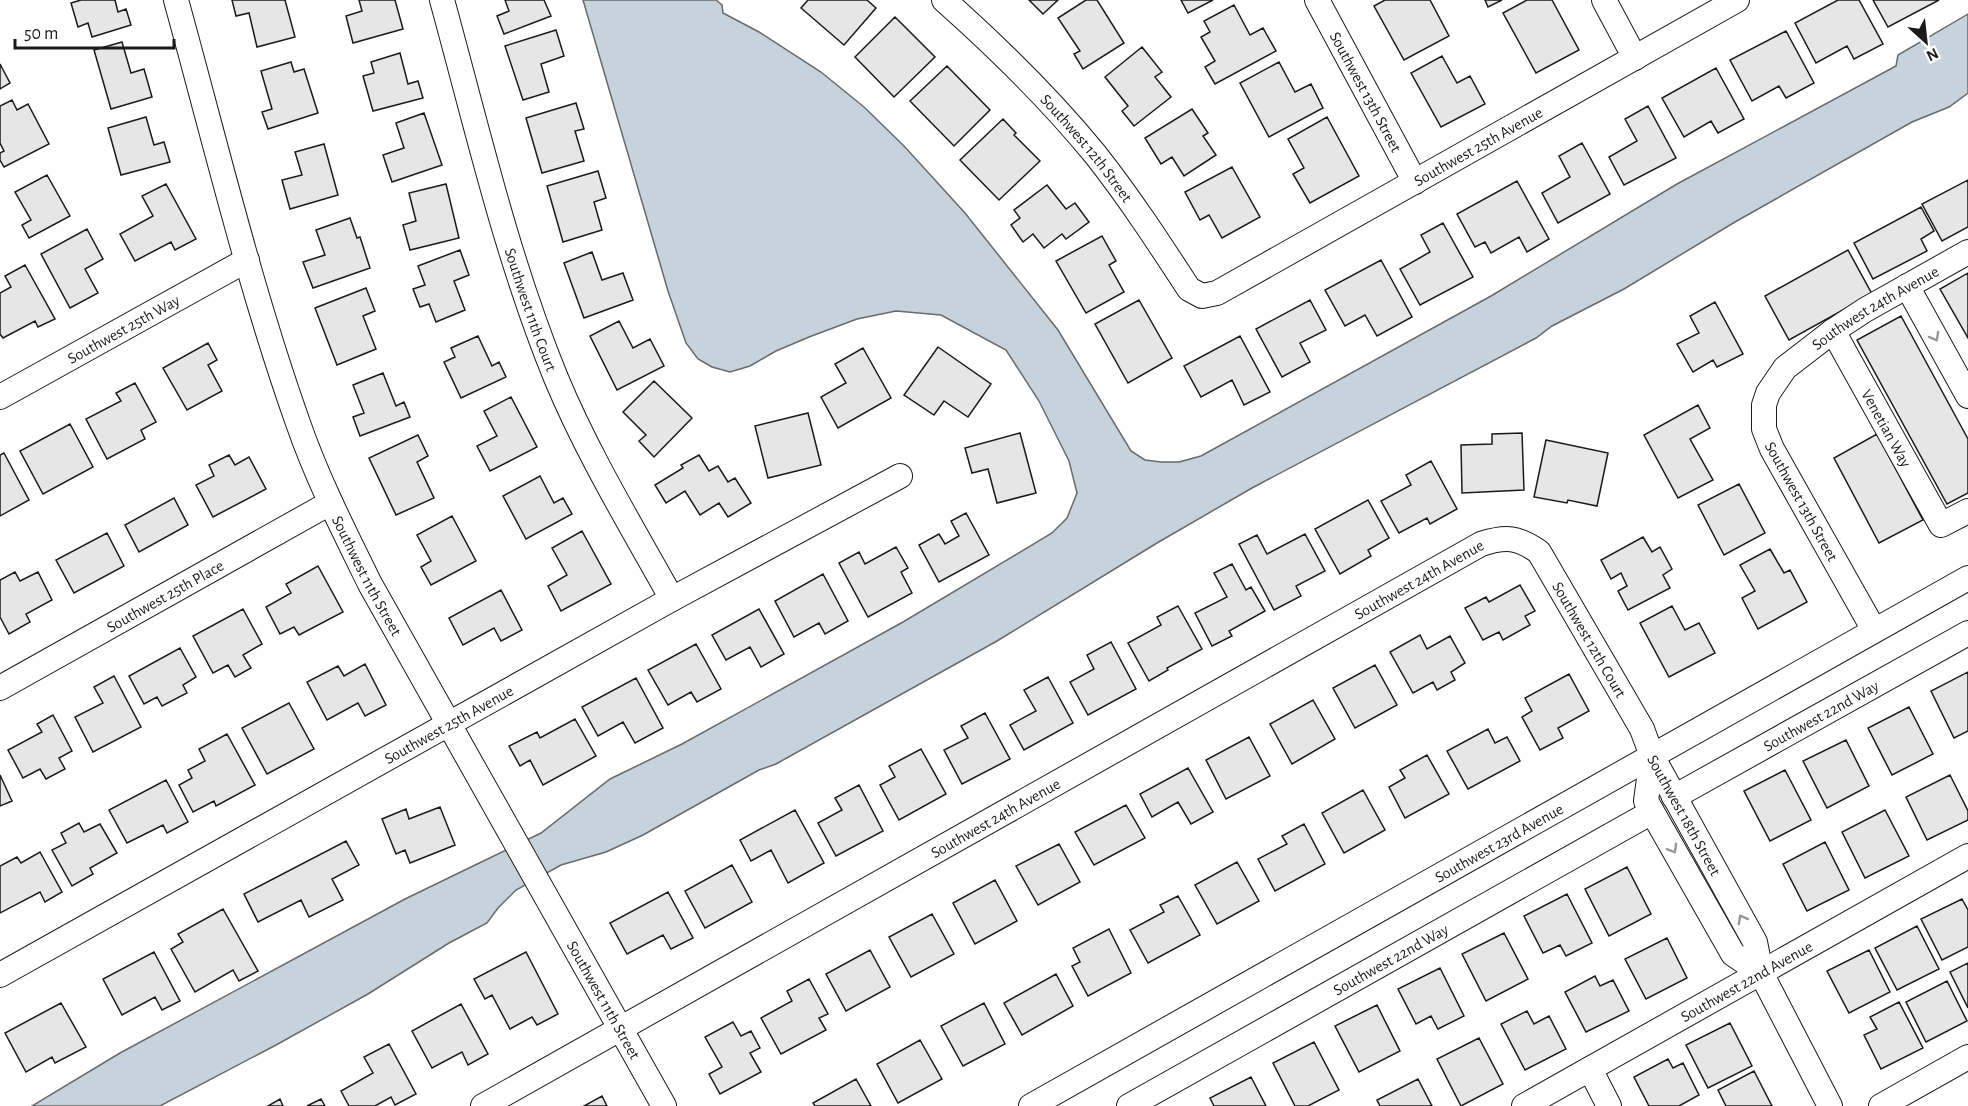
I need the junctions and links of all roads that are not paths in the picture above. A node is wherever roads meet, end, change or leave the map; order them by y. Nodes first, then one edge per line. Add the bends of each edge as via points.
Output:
1 (176, 0) edge
2 (442, 0) edge
3 (944, 0) edge
4 (1317, 0) edge
5 (1604, 0) edge
6 (1737, 0) edge
7 (1635, 58) junction
8 (1415, 182) junction
9 (1968, 252) edge
10 (247, 260) junction
11 (1906, 286) junction
12 (1217, 293) joint
13 (1833, 331) junction
14 (1785, 368) joint
15 (1968, 396) edge
16 (0, 398) edge
17 (900, 476) dead end
18 (330, 503) junction
19 (1968, 511) edge
20 (1512, 539) joint
21 (1968, 578) edge
22 (672, 599) junction
23 (1874, 630) junction
24 (1968, 633) edge
25 (0, 688) edge
26 (448, 725) junction
27 (1652, 756) junction
28 (1674, 797) junction
29 (1652, 812) junction
30 (1968, 856) edge
31 (1761, 974) junction
32 (0, 975) edge
33 (620, 1029) junction
34 (1968, 1057) edge
35 (1590, 1069) junction
36 (483, 1106) edge
37 (664, 1106) edge
38 (1031, 1106) edge
39 (1129, 1106) edge
40 (1524, 1106) edge
41 (1610, 1106) edge
42 (1830, 1106) edge
43 (1881, 1106) edge

1 - 10 street, Southwest 11th Street
2 - 22 street, Southwest 11th Court via 530,311 588,447
3 - 12 street, Southwest 12th Street via 1046,98 1095,154 1139,213 1188,290 1202,296
4 - 8 street, Southwest 13th Street
5 - 7 street
6 - 7 street, Southwest 25th Avenue
7 - 8 street, Southwest 25th Avenue
8 - 12 street, Southwest 25th Avenue
9 - 11 street, Southwest 24th Avenue
10 - 16 street, Southwest 25th Way
10 - 18 street, Southwest 11th Street via 279,370
11 - 13 street, Southwest 24th Avenue
11 -> 15 street
13 - 14 street, Southwest 24th Avenue
13 - 19 street, Venetian Way via 1941,525
14 - 23 street, Southwest 13th Street via 1764,405 1767,438
17 - 22 street, Southwest 25th Avenue
18 - 25 street, Southwest 25th Place
18 - 26 street, Southwest 11th Street
20 - 27 street, Southwest 12th Court via 1539,552 1642,729
20 - 33 street, Southwest 24th Avenue via 1481,544
21 - 23 street, Southwest 23rd Avenue
22 - 26 street, Southwest 25th Avenue
23 - 27 street, Southwest 23rd Avenue
24 - 28 street, Southwest 22nd Way
26 - 32 street, Southwest 25th Avenue
26 - 33 street, Southwest 11th Street
27 - 28 street, Southwest 18th Street
27 - 29 street, Southwest 18th Street via 1646,801
27 - 38 street, Southwest 23rd Avenue
31 -> 28 street, Southwest 18th Street via 1755,942
29 -> 31 street, Southwest 18th Street via 1733,954
29 - 39 street, Southwest 22nd Way
30 - 31 street, Southwest 22nd Avenue
31 - 35 street, Southwest 22nd Avenue
31 - 42 street, Southwest 18th Street
33 - 36 street, Southwest 24th Avenue
33 - 37 street, Southwest 11th Street
34 - 43 street
35 - 40 street, Southwest 22nd Avenue
35 - 41 street

